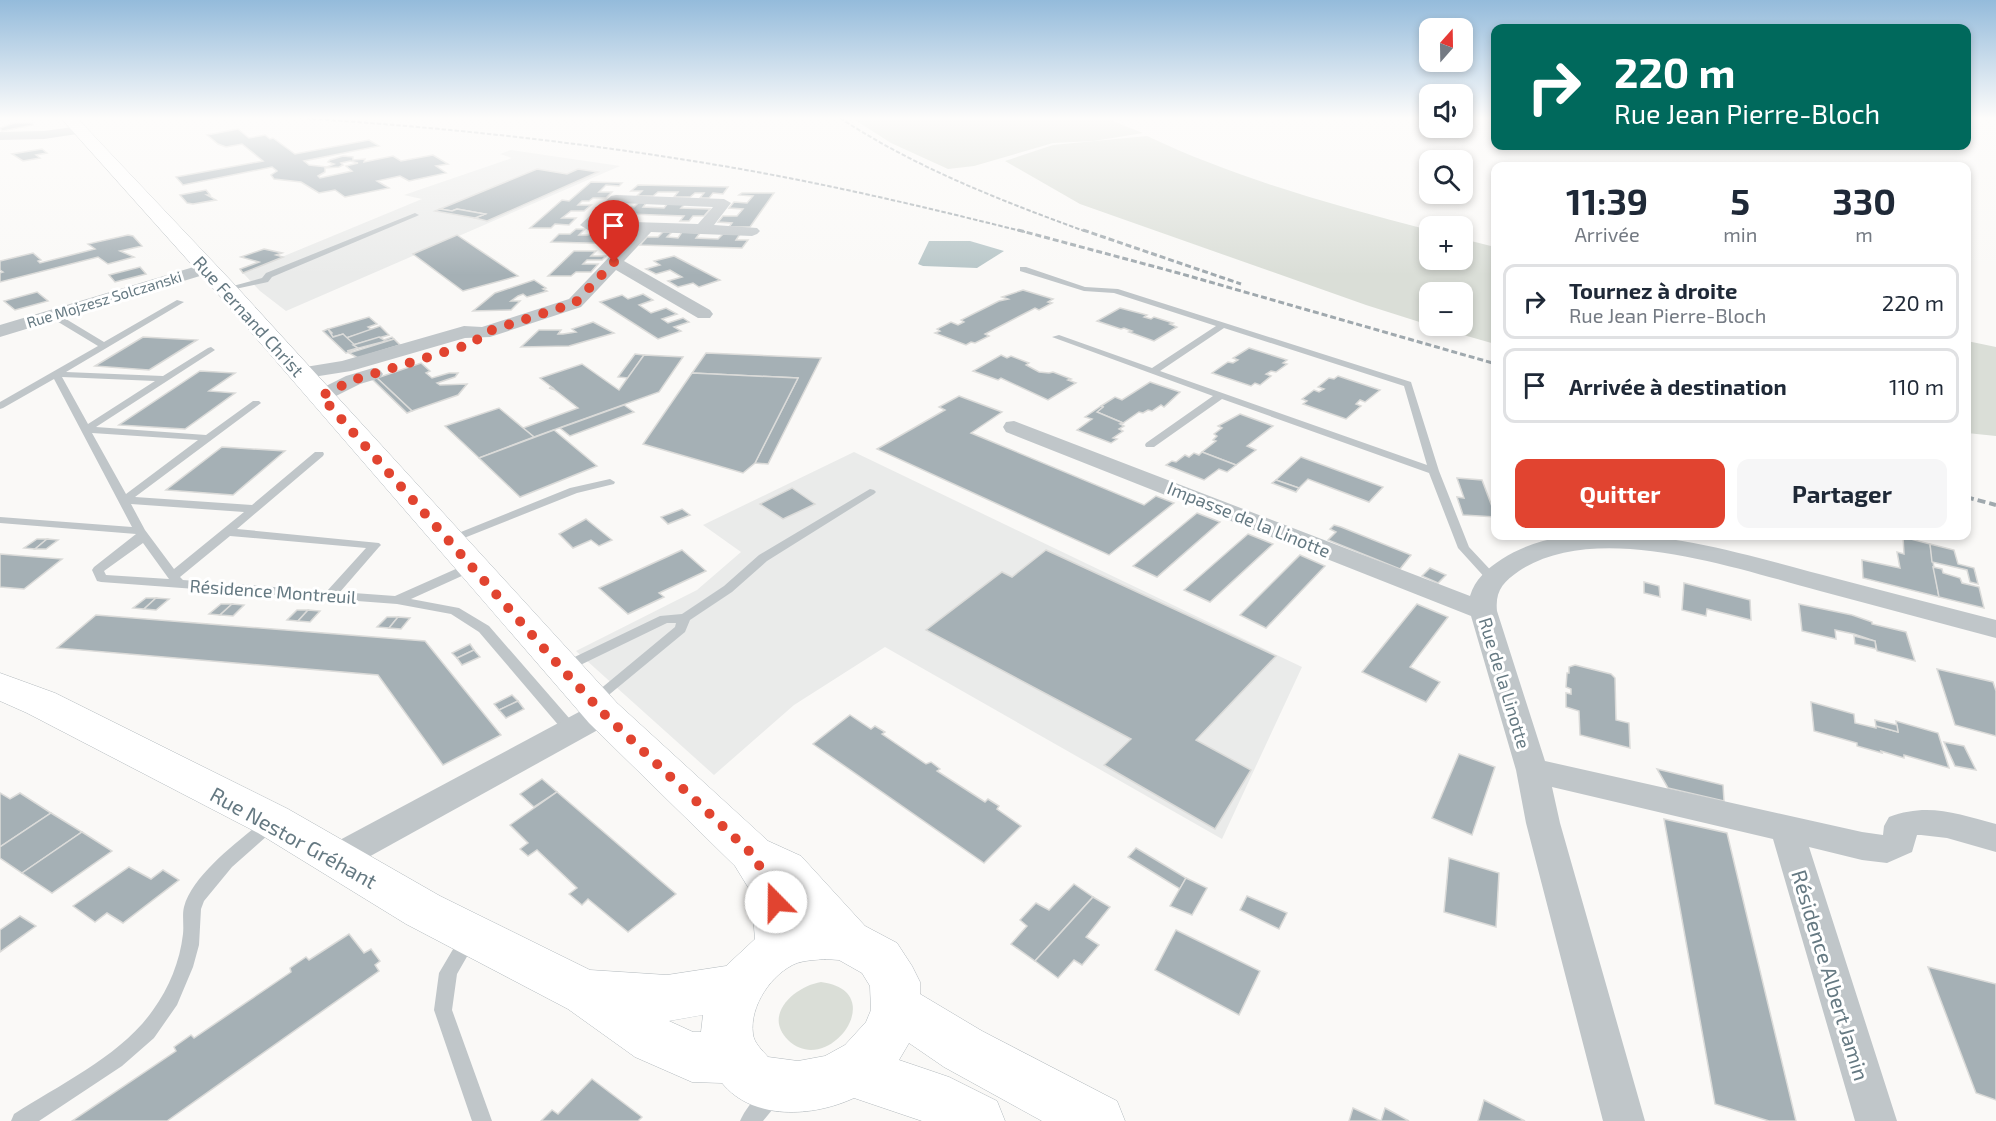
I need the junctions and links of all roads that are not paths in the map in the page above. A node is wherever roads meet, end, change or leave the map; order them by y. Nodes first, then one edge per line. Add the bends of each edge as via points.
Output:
1 (117, 170) edge
2 (628, 188) dead end
3 (735, 191) dead end
4 (616, 199) junction
5 (724, 203) junction
6 (415, 215) dead end
7 (647, 227) junction
8 (702, 229) junction
9 (752, 231) dead end
10 (614, 262) junction
11 (1023, 269) dead end
12 (217, 278) junction
13 (180, 302) dead end
14 (704, 314) dead end
15 (53, 315) junction
16 (1223, 326) junction
17 (0, 331) edge
18 (483, 333) junction
19 (1056, 337) dead end
20 (104, 345) junction
21 (211, 350) dead end
22 (1154, 371) junction
23 (56, 374) junction
24 (164, 380) junction
25 (310, 384) junction
26 (1221, 395) junction
27 (256, 403) dead end
28 (0, 406) edge
29 (1014, 427) dead end
30 (86, 429) junction
31 (207, 438) junction
32 (1150, 445) dead end
33 (319, 454) dead end
34 (1434, 471) junction
35 (610, 482) dead end
36 (870, 492) dead end
37 (124, 500) junction
38 (254, 509) junction
39 (0, 520) edge
40 (227, 532) junction
41 (142, 533) junction
42 (449, 541) junction
43 (471, 567) junction
44 (1492, 578) junction
45 (176, 580) junction
46 (330, 595) junction
47 (397, 600) junction
48 (1483, 611) junction
49 (685, 618) junction
50 (1996, 629) edge
51 (562, 669) junction
52 (0, 686) edge
53 (598, 707) junction
54 (571, 730) junction
55 (1532, 770) junction
56 (273, 821) junction
57 (1787, 830) junction
58 (1996, 838) edge
59 (751, 853) junction
60 (335, 859) junction
61 (470, 935) junction
62 (848, 941) junction
63 (779, 949) junction
64 (738, 987) junction
65 (586, 993) junction
66 (897, 1008) junction
67 (735, 1058) junction
68 (860, 1075) junction
69 (762, 1106) edge
70 (21, 1121) edge
71 (482, 1121) edge
72 (977, 1121) edge
73 (1097, 1121) edge
74 (1624, 1121) edge
75 (1876, 1121) edge

1 - 12 main road, Rue Fernand Christ
2 - 4 street
3 - 5 street
4 - 5 street
4 - 7 street via 588,225
5 - 8 street
6 - 12 lane via 265,280
7 - 8 street
7 - 10 street
8 - 9 street
10 - 14 street
10 - 18 street via 575,303
11 - 16 lane via 1084,289 1115,291
12 - 15 street, Rue Mojzesz Solczanski
12 - 25 main road, Rue Fernand Christ
13 - 20 lane
15 - 17 street, Rue Mojzesz Solczanski
15 - 20 lane
16 - 22 lane
16 - 34 lane via 1408,384
18 - 25 street via 464,332 344,367
18 - 25 street via 474,343 353,380
19 - 22 lane
20 - 23 lane
21 - 24 lane
22 - 26 lane
23 - 24 lane
23 - 28 lane
23 - 30 lane, Résidence Montreuil
24 - 30 lane
25 - 42 main road, Rue Fernand Christ
26 - 32 lane
26 - 34 lane
27 - 31 lane
29 - 48 street, Impasse de la Linotte
30 - 31 lane
30 - 37 lane, Résidence Montreuil
31 - 37 lane
33 - 38 lane
34 - 44 lane via 1464,548
35 - 42 lane via 574,490
36 - 49 lane via 763,558 728,589
37 - 38 lane
37 - 41 lane, Résidence Montreuil
38 - 40 lane
39 - 41 lane
40 - 45 lane
40 - 46 lane via 375,545
41 - 45 lane, Résidence Montreuil
41 - 45 lane via 98,570 101,578
42 - 43 main road, Rue Fernand Christ
43 - 47 lane, Résidence Montreuil
43 - 51 main road, Rue Fernand Christ
44 - 48 street, Rue de la Linotte via 1482,599
44 - 50 street via 1507,566 1547,548 1606,542 1646,543 1713,555
45 - 46 lane, Résidence Montreuil
46 - 47 lane, Résidence Montreuil
47 - 54 lane, Résidence Montreuil via 455,611 484,629
48 - 55 street, Rue de la Linotte
49 - 51 lane via 664,619
49 - 53 lane via 680,629
51 - 53 main road, Rue Fernand Christ
52 - 56 main road, Rue Nestor Gréhant
53 - 54 street
53 - 59 main road, Rue Fernand Christ
54 - 60 street
55 - 57 street
55 - 74 street, Rue de la Linotte
56 - 60 main road, Rue Nestor Gréhant
56 - 70 lane via 234,854 193,905 192,935 181,976 158,1019 126,1051
57 - 58 street via 1887,849 1900,842 1900,826 1908,821 1930,822
57 - 75 street, Résidence Albert Jamin
59 - 62 main road, Rue Fernand Christ via 785,869
59 - 63 main road, Rue Fernand Christ via 774,888
60 - 61 main road, Rue Nestor Gréhant
61 - 65 main road, Rue Nestor Gréhant
61 - 71 lane via 448,973 443,1010
62 - 63 main road via 802,940
62 - 66 main road via 868,951 884,966 894,985
63 - 64 main road via 756,965
64 - 65 main road, Rue Nestor Gréhant via 667,998
64 - 67 main road via 727,1023 728,1041
65 - 67 main road, Rue Nestor Gréhant via 653,1040 692,1057
66 - 68 main road via 887,1044
66 - 73 main road via 963,1049
67 - 69 main road via 752,1078
68 - 69 main road via 833,1089
68 - 72 main road via 930,1096

